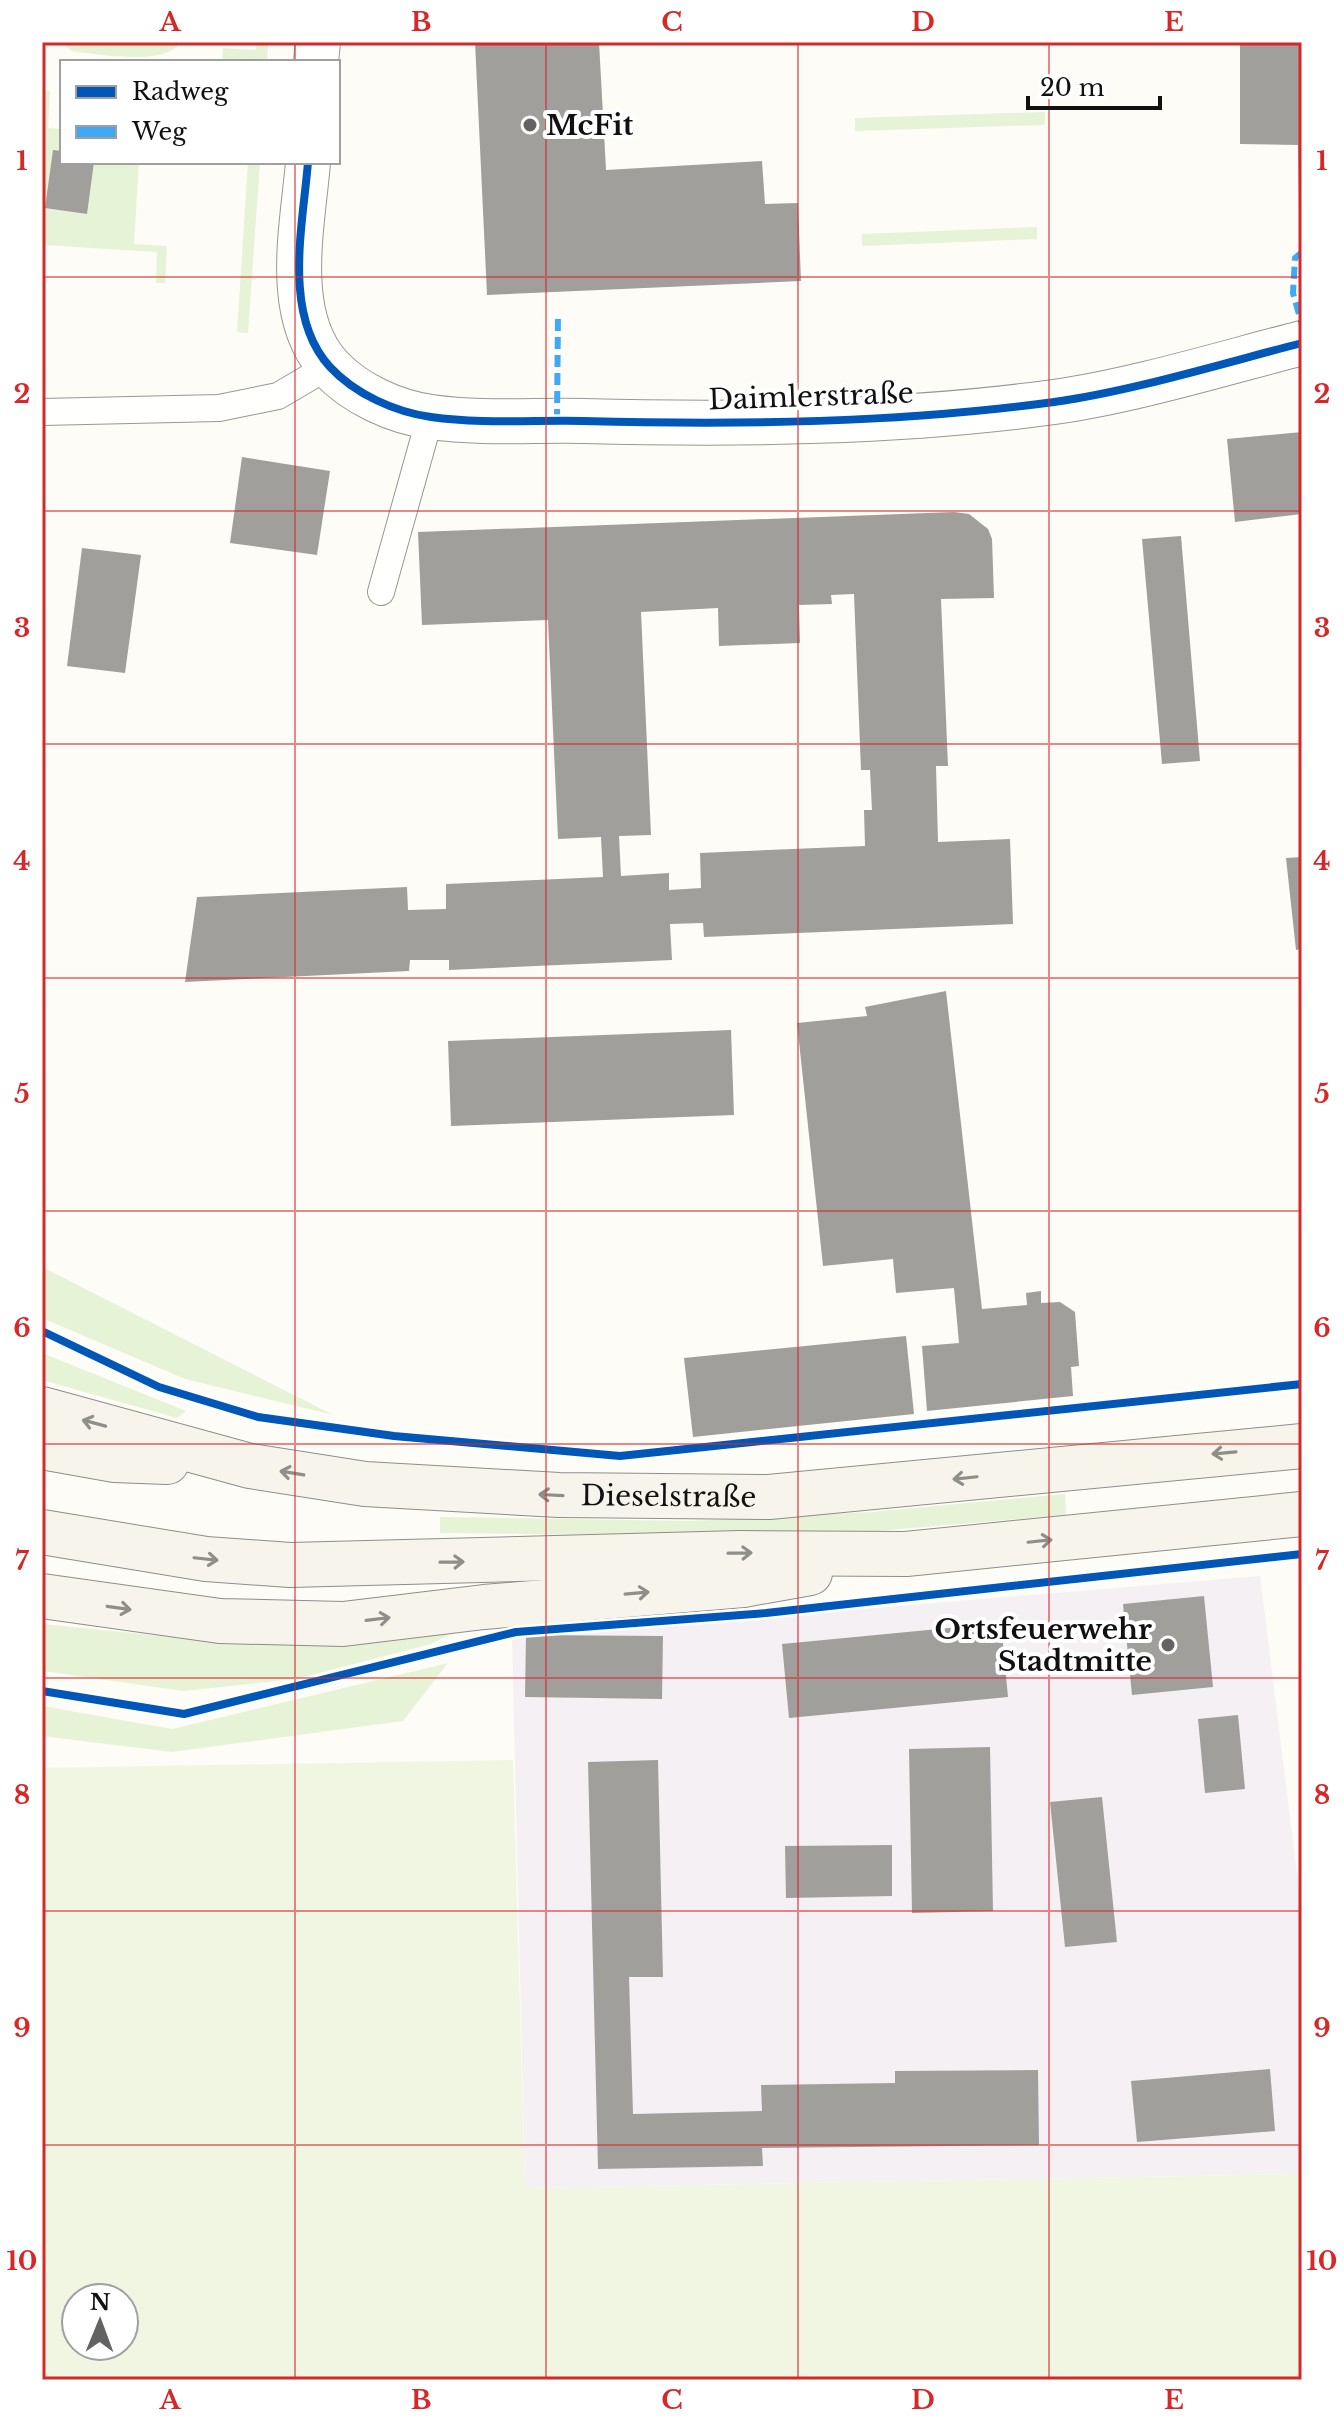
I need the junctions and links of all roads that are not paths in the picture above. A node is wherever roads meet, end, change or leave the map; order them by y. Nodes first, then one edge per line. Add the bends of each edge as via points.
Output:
1 (308, 164) edge
2 (1302, 343) edge
3 (329, 366) junction
4 (42, 412) edge
5 (430, 417) junction
6 (381, 592) dead end
7 (42, 1409) edge
8 (1302, 1446) edge
9 (42, 1447) edge
10 (250, 1466) junction
11 (1302, 1514) edge
12 (42, 1532) edge
13 (906, 1554) junction
14 (42, 1596) edge

1 - 3 street via 301,293 315,347
2 - 5 street, Daimlerstraße via 1058,401 914,416 648,423
3 - 4 lane via 278,396 219,408
3 - 5 street, Daimlerstraße via 355,390
5 - 6 lane
10 -> 7 main road, Dieselstraße
8 -> 10 main road, Dieselstraße via 769,1497 559,1495 365,1484
9 - 10 main road via 115,1460
13 -> 11 main road, Dieselstraße
12 -> 13 main road, Dieselstraße via 206,1559 290,1565
14 -> 13 main road via 220,1621 343,1624 743,1585

